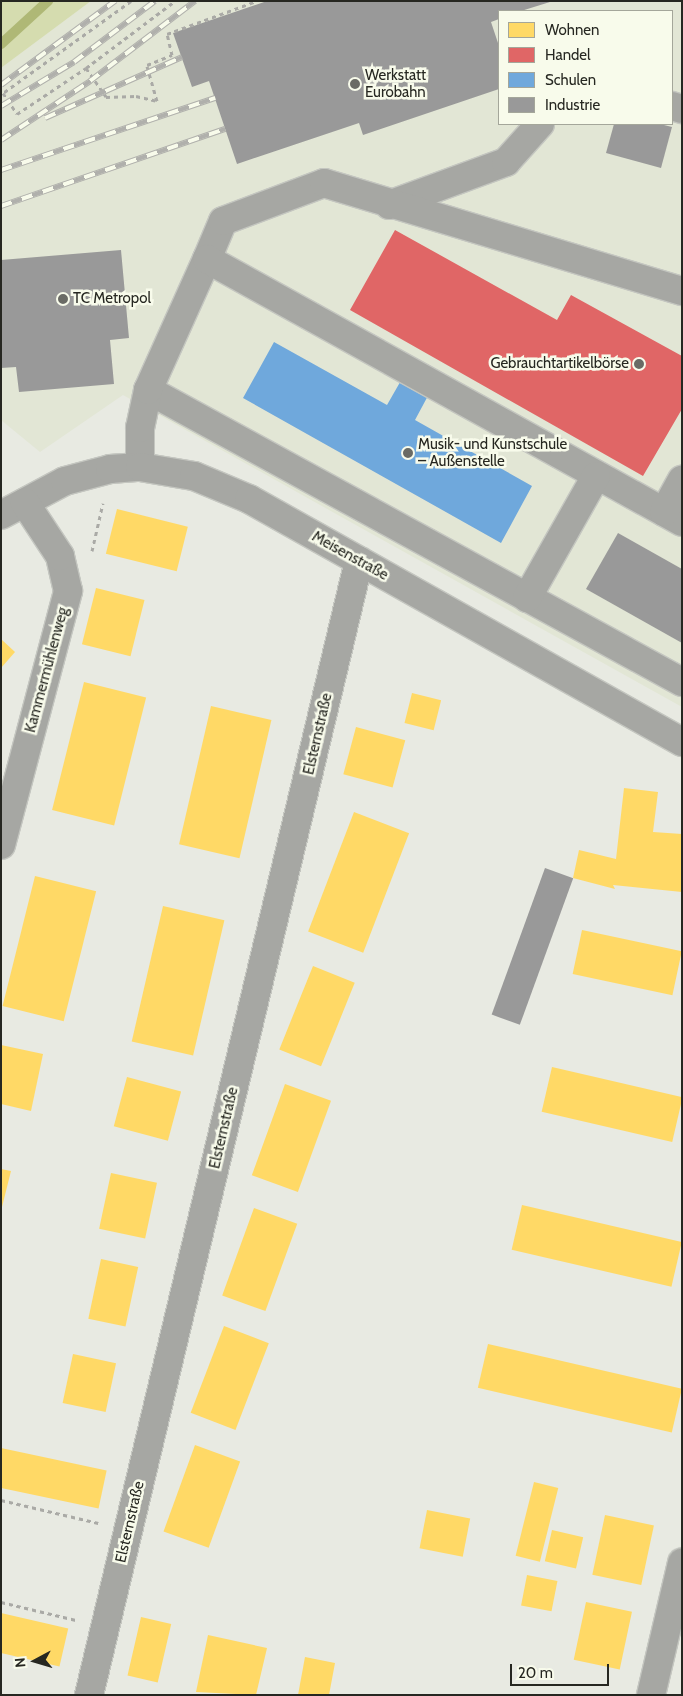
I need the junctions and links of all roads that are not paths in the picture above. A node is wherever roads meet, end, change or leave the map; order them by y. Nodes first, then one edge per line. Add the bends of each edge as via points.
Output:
1 (539, 125) edge
2 (389, 205) junction
3 (207, 259) junction
4 (682, 291) edge
5 (148, 390) junction
6 (140, 467) junction
7 (596, 476) junction
8 (682, 480) edge
9 (25, 503) junction
10 (1, 515) edge
11 (673, 517) edge
12 (359, 561) junction
13 (527, 598) junction
14 (682, 682) edge
15 (682, 742) edge
16 (1, 845) edge
17 (682, 1562) edge
18 (89, 1695) edge
19 (651, 1695) edge

1 - 2 street via 506,162
2 - 3 street via 324,184 223,221
2 - 4 street
3 - 5 street
3 - 7 street
5 - 6 street via 140,428
5 - 13 street
6 - 9 street, Meisenstraße via 110,469 65,481
6 - 12 street, Meisenstraße via 194,476 248,499
7 - 11 street
7 - 13 street
8 - 11 street
9 - 10 street, Meisenstraße
9 - 16 street, Kammermühlenweg via 60,556 68,591
12 - 15 street, Meisenstraße
12 - 18 street, Elsternstraße
13 - 14 street
17 - 19 street

